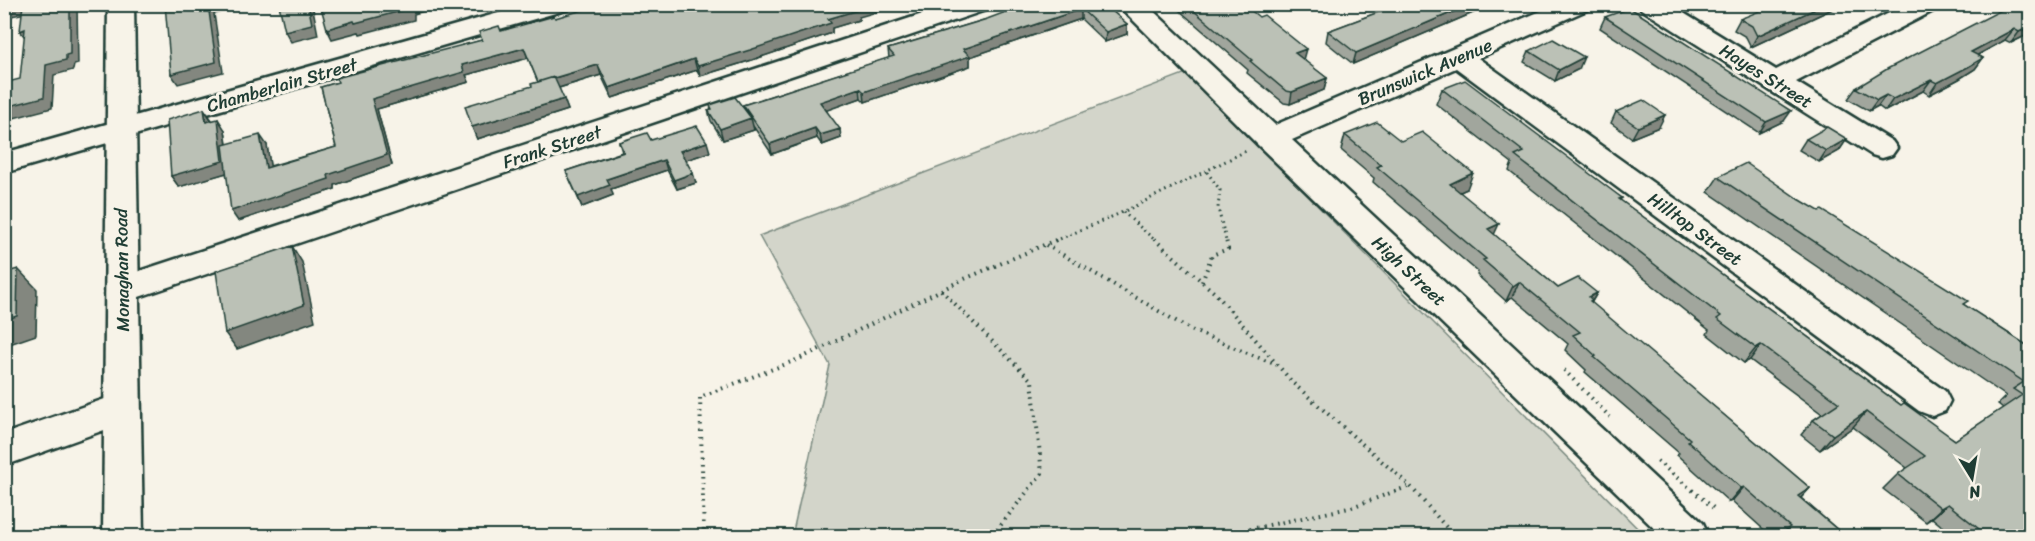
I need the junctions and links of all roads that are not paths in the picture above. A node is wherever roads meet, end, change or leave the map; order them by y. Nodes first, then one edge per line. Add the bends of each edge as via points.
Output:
1 (121, 4) edge
2 (560, 4) edge
3 (980, 4) edge
4 (1130, 4) edge
5 (1580, 4) edge
6 (1650, 4) edge
7 (1928, 4) edge
8 (1459, 57) junction
9 (1776, 81) junction
10 (120, 130) junction
11 (1269, 139) junction
12 (1882, 148) dead end
13 (4, 163) edge
14 (124, 289) junction
15 (1932, 401) dead end
16 (122, 408) junction
17 (4, 450) edge
18 (123, 537) edge
19 (1689, 537) edge

1 - 10 street, Monaghan Road
2 - 10 street, Chamberlain Street
3 - 14 street, Frank Street
4 - 11 street, High Street
5 - 8 street, Brunswick Avenue
6 - 9 street, Hayes Street
7 - 9 street
8 - 11 street, Brunswick Avenue
8 - 15 street, Hilltop Street
9 - 12 street, Hayes Street
10 - 13 street, Chamberlain Street
10 - 14 street, Monaghan Road
11 - 19 street, High Street
14 - 16 street, Monaghan Road
16 - 17 street
16 - 18 street, Monaghan Road

